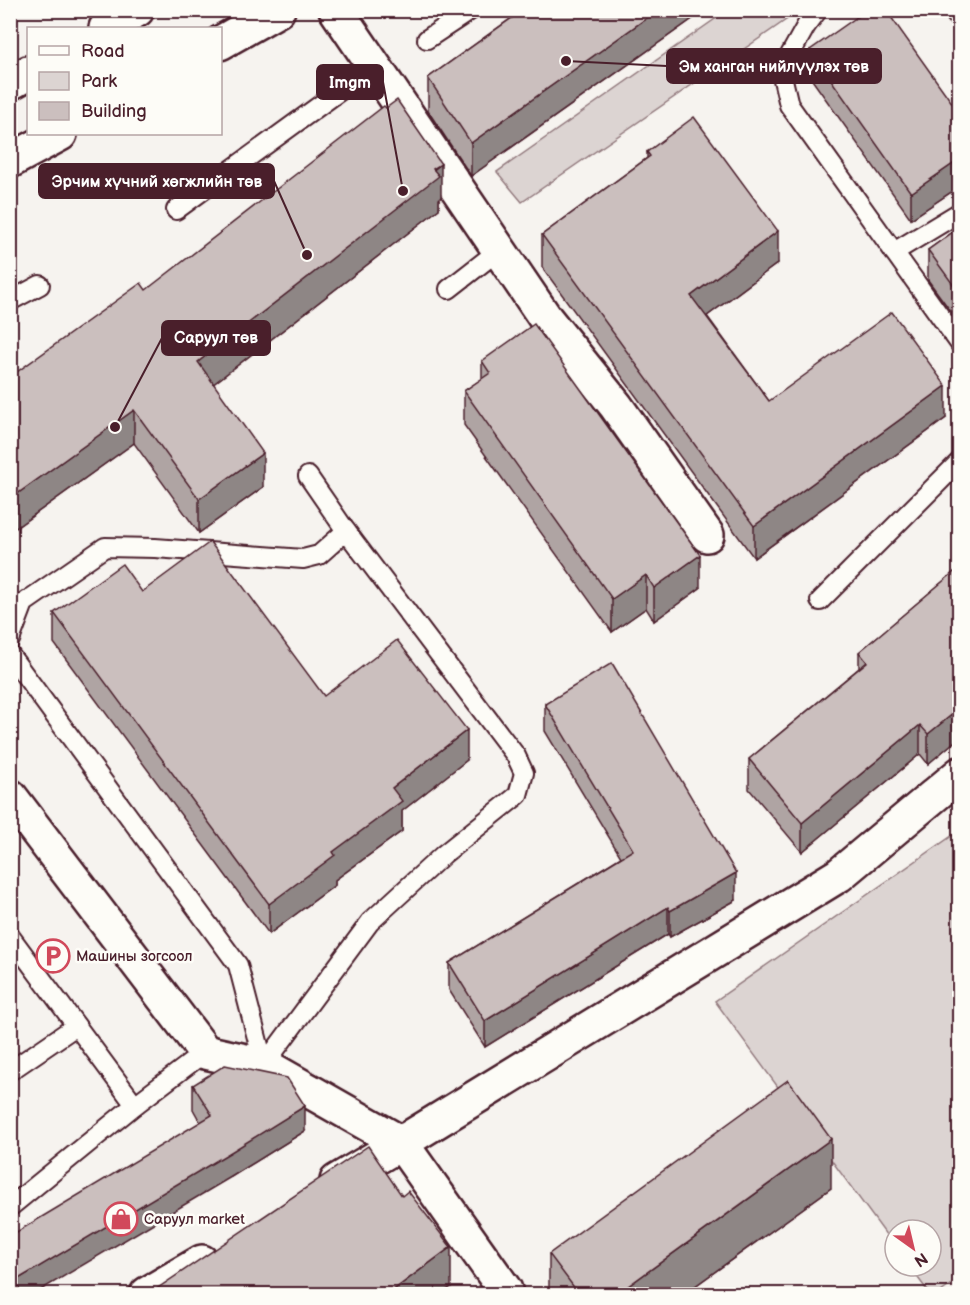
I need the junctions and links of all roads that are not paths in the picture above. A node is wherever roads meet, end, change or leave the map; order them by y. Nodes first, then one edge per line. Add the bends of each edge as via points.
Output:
1 (137, 10) edge
2 (278, 10) edge
3 (336, 10) edge
4 (471, 10) edge
5 (818, 10) edge
6 (108, 27) edge
7 (427, 39) dead end
8 (222, 42) edge
9 (374, 66) junction
10 (27, 74) edge
11 (10, 83) edge
12 (58, 135) edge
13 (10, 161) edge
14 (176, 210) dead end
15 (960, 212) edge
16 (499, 250) junction
17 (894, 252) junction
18 (40, 285) dead end
19 (449, 289) dead end
20 (10, 302) edge
21 (960, 344) edge
22 (960, 461) edge
23 (308, 476) dead end
24 (346, 531) junction
25 (707, 535) dead end
26 (820, 601) dead end
27 (10, 640) edge
28 (10, 655) edge
29 (960, 774) edge
30 (10, 796) edge
31 (10, 936) edge
32 (76, 1026) junction
33 (206, 1052) junction
34 (264, 1065) junction
35 (10, 1071) edge
36 (135, 1105) junction
37 (401, 1143) junction
38 (309, 1198) edge
39 (10, 1207) edge
40 (228, 1246) edge
41 (147, 1294) edge
42 (506, 1294) edge

1 - 6 street
2 - 8 street
3 - 9 street
4 - 7 lane
5 - 17 lane via 781,71 789,105
9 - 14 lane
9 - 16 street
10 - 11 street
12 - 13 street
15 - 17 lane
16 - 19 lane
16 - 25 street
17 - 21 lane
18 - 20 lane
22 - 26 lane
23 - 24 lane
24 - 27 lane via 319,555 303,560 155,548 105,548 24,603
24 - 34 lane via 516,756 524,772 518,795 444,854 370,922
28 - 34 lane via 238,965
29 - 37 street via 839,875
30 - 33 street
31 - 32 lane
32 - 35 lane
32 - 36 lane
33 - 34 street
33 - 36 lane
34 - 37 street
36 - 39 lane
37 - 38 street
37 - 42 street
40 - 41 street

